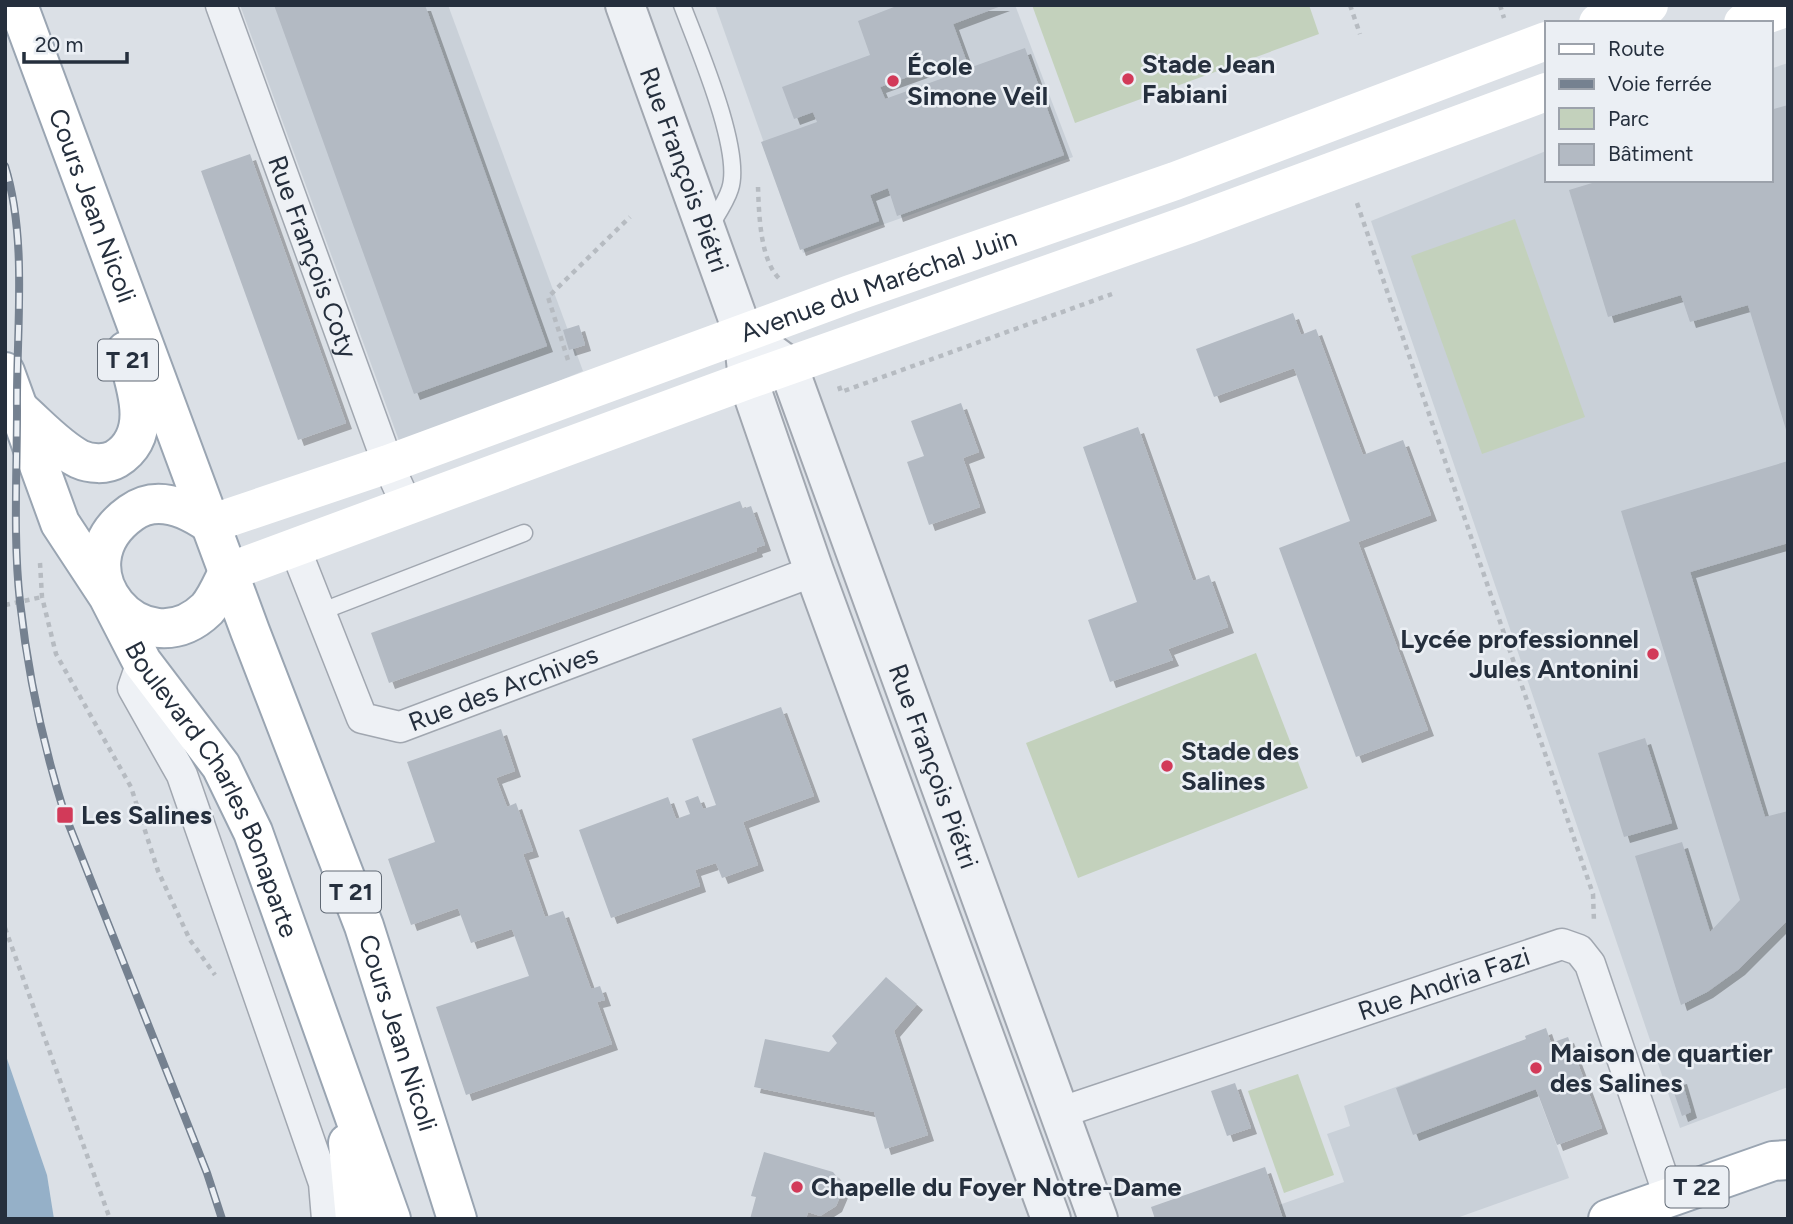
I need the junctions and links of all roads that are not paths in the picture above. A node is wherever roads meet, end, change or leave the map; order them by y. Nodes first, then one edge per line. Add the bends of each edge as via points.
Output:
1 (19, 5) edge
2 (221, 5) edge
3 (625, 5) edge
4 (682, 5) edge
5 (1648, 5) edge
6 (1787, 7) edge
7 (1604, 21) edge
8 (1748, 21) edge
9 (1545, 41) edge
10 (1545, 92) edge
11 (67, 139) junction
12 (706, 233) junction
13 (743, 333) junction
14 (788, 366) junction
15 (5, 372) edge
16 (748, 380) junction
17 (17, 408) junction
18 (388, 464) junction
19 (407, 506) junction
20 (210, 524) junction
21 (524, 533) dead end
22 (295, 548) junction
23 (814, 571) junction
24 (228, 572) junction
25 (108, 596) junction
26 (320, 612) junction
27 (142, 662) junction
28 (342, 1085) junction
29 (1059, 1113) junction
30 (1788, 1160) edge
31 (1788, 1175) edge
32 (1677, 1207) edge
33 (327, 1219) edge
34 (355, 1219) edge
35 (391, 1219) edge
36 (457, 1219) edge
37 (1051, 1219) edge
38 (1098, 1219) edge
39 (1608, 1219) edge

1 - 11 main road, Cours Jean Nicoli / T 21
2 - 18 street, Rue François Coty
3 - 12 street, Rue François Piétri
4 - 12 lane via 710,80 733,163 730,189
5 - 7 main road
6 - 8 main road
9 - 13 main road, Avenue du Maréchal Juin via 1175,181
10 - 14 main road, Avenue du Maréchal Juin
11 - 17 main road, T 21 via 133,377 139,434 128,451 97,464 72,454
11 - 20 main road, Cours Jean Nicoli / T 21
12 - 13 street, Rue François Piétri
13 - 14 street
13 - 16 street, Rue François Piétri
13 - 18 main road, Avenue du Maréchal Juin
14 - 16 main road, Avenue du Maréchal Juin
14 - 29 street, Rue François Piétri
15 - 17 main road, Boulevard Charles Bonaparte / T 21
16 - 19 main road, Avenue du Maréchal Juin
16 - 23 street, Rue François Piétri
17 - 25 main road, Boulevard Charles Bonaparte / T 21 via 60,523
18 - 19 street, Rue François Coty
18 - 20 main road, Avenue du Maréchal Juin
19 - 22 main road, Avenue du Maréchal Juin
20 - 24 main road
20 - 25 main road via 174,505 154,504 119,521 101,556 101,577
21 - 26 lane
22 - 24 main road, Avenue du Maréchal Juin
22 - 26 street, Rue des Archives
23 - 26 street, Rue des Archives via 400,727 362,718
23 - 37 street, Rue François Piétri
24 - 25 main road via 208,608 174,627 136,622
24 - 36 main road, Cours Jean Nicoli / T 21 via 364,926
25 - 27 main road, Boulevard Charles Bonaparte / T 21
27 - 28 main road, Boulevard Charles Bonaparte / T 21 via 221,766 247,821
27 - 33 street via 133,688 182,775 235,919 324,1183
28 - 34 main road, T 21
28 - 35 main road, Boulevard Charles Bonaparte / T 21
29 - 32 street, Rue Andria Fazi via 1562,944 1579,950 1590,964
29 - 38 street, Rue François Piétri
30 - 32 main road, T 22 via 1773,1161
31 - 32 main road, T 22
32 - 39 main road, T 22

